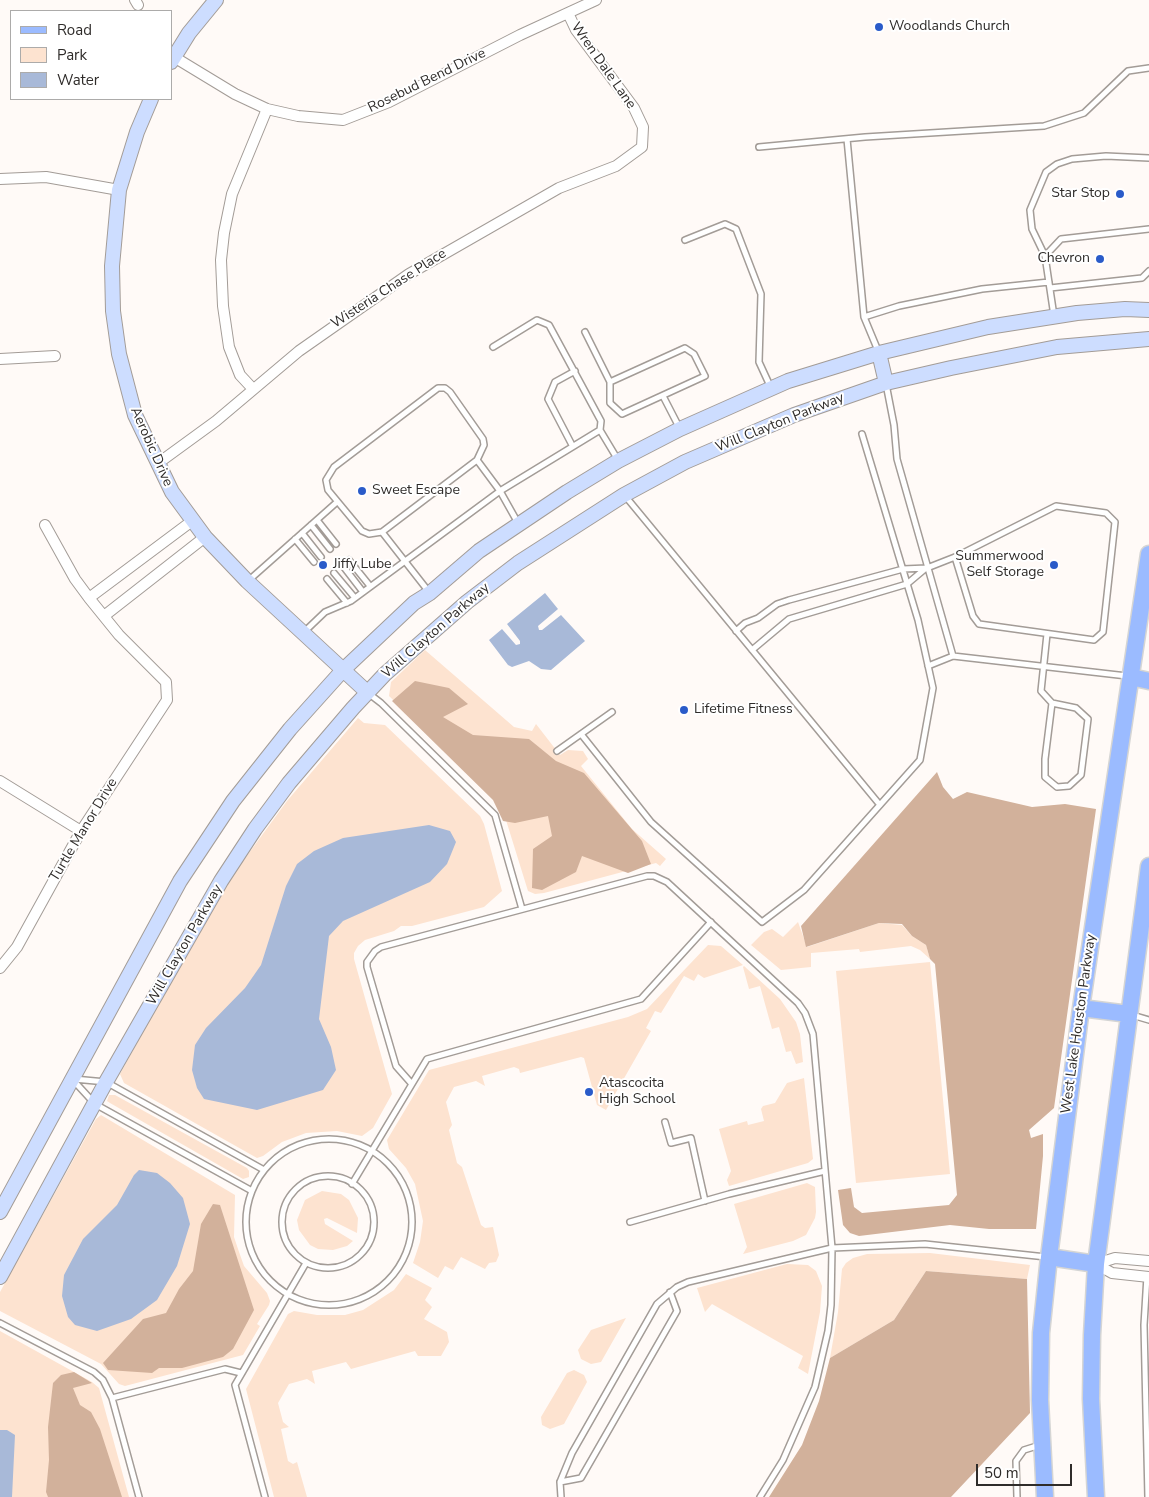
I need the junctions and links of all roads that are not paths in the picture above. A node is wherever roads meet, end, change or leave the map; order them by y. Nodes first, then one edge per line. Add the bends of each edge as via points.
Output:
1 (216, 0) edge
2 (596, 0) edge
3 (568, 13) junction
4 (173, 59) edge
5 (1149, 68) edge
6 (151, 100) edge
7 (267, 108) junction
8 (847, 139) junction
9 (642, 147) joint
10 (759, 147) dead end
11 (1149, 158) edge
12 (0, 179) edge
13 (119, 190) junction
14 (1149, 229) edge
15 (685, 240) dead end
16 (1046, 256) junction
17 (1149, 271) edge
18 (1049, 282) junction
19 (1050, 288) junction
20 (1149, 310) edge
21 (1054, 316) junction
22 (864, 317) junction
23 (585, 332) dead end
24 (1149, 339) edge
25 (493, 347) dead end
26 (879, 353) junction
27 (55, 356) dead end
28 (0, 359) edge
29 (575, 371) junction
30 (610, 382) junction
31 (886, 384) junction
32 (771, 388) junction
33 (253, 389) junction
34 (664, 396) junction
35 (680, 429) junction
36 (600, 430) junction
37 (862, 434) dead end
38 (572, 445) junction
39 (476, 460) junction
40 (618, 461) junction
41 (157, 464) junction
42 (500, 491) junction
43 (624, 495) junction
44 (337, 502) junction
45 (317, 520) junction
46 (192, 521) junction
47 (519, 523) junction
48 (45, 525) dead end
49 (311, 525) junction
50 (382, 532) junction
51 (302, 533) junction
52 (205, 538) junction
53 (295, 539) junction
54 (336, 544) dead end
55 (330, 549) dead end
56 (1149, 554) edge
57 (321, 557) dead end
58 (955, 557) junction
59 (349, 560) dead end
60 (404, 561) junction
61 (314, 562) dead end
62 (343, 566) dead end
63 (927, 568) junction
64 (903, 569) junction
65 (334, 573) dead end
66 (327, 579) dead end
67 (247, 581) junction
68 (907, 584) junction
69 (370, 586) junction
70 (363, 592) junction
71 (430, 593) junction
72 (89, 598) junction
73 (355, 598) junction
74 (347, 603) junction
75 (104, 616) junction
76 (736, 630) junction
77 (303, 633) junction
78 (1047, 634) junction
79 (752, 650) junction
80 (953, 656) junction
81 (928, 666) junction
82 (1042, 666) junction
83 (343, 670) junction
84 (1131, 677) junction
85 (1149, 681) edge
86 (367, 692) junction
87 (1052, 703) junction
88 (612, 712) dead end
89 (581, 734) junction
90 (557, 751) dead end
91 (0, 781) edge
92 (880, 805) junction
93 (81, 831) junction
94 (1149, 866) edge
95 (522, 908) junction
96 (711, 922) junction
97 (0, 968) edge
98 (1081, 1008) junction
99 (1129, 1014) junction
100 (1149, 1020) edge
101 (71, 1078) junction
102 (106, 1082) junction
103 (411, 1083) junction
104 (95, 1104) junction
105 (665, 1122) dead end
106 (372, 1151) junction
107 (264, 1170) junction
108 (825, 1171) junction
109 (352, 1184) junction
110 (252, 1191) junction
111 (705, 1201) junction
112 (0, 1212) edge
113 (630, 1222) dead end
114 (832, 1248) junction
115 (1048, 1257) junction
116 (1149, 1261) edge
117 (306, 1262) junction
118 (1096, 1264) junction
119 (1148, 1276) edge
120 (0, 1277) edge
121 (670, 1292) junction
122 (288, 1294) junction
123 (1147, 1313) edge
124 (0, 1323) edge
125 (241, 1373) junction
126 (112, 1398) junction
127 (1147, 1416) edge
128 (1043, 1444) junction
129 (560, 1482) junction
130 (138, 1497) edge
131 (265, 1497) edge
132 (561, 1497) edge
133 (760, 1497) edge
134 (1017, 1497) edge
135 (1046, 1497) edge
136 (1096, 1497) edge
137 (1148, 1497) edge

1 - 4 main road
2 - 3 street, Rosebud Bend Drive
3 - 7 street, Rosebud Bend Drive via 389,102 343,120 298,116
3 - 9 street, Wren Dale Lane via 576,30 634,108 643,127
4 - 7 street, Rosebud Bend Drive
5 - 8 lane via 1128,72 1084,113 1044,126
6 - 13 main road, Aerobic Drive
7 - 33 street via 232,194 221,260 222,306 229,347 240,375
8 - 10 lane
8 - 22 lane
9 - 33 street, Wisteria Chase Place via 616,166 559,188 409,274 312,341
11 - 16 lane via 1106,156 1072,159 1046,172 1030,210 1032,229
12 - 13 street via 46,177
13 - 41 main road, Aerobic Drive via 112,266 113,311 135,415
14 - 16 lane via 1061,239
15 - 32 lane via 725,224 736,229 761,294 759,362
16 - 18 lane
17 - 19 lane via 1142,278
18 - 19 lane
18 - 22 lane via 982,289 899,306
19 - 21 lane
20 - 21 main road via 1125,309
21 - 26 main road via 974,330
22 - 26 lane
23 - 30 lane
24 - 31 main road, Will Clayton Parkway via 1057,347
25 - 29 lane via 537,320 544,322 554,330
26 - 31 main road
26 - 32 main road
27 - 28 street
29 - 36 lane via 601,421
29 - 38 lane via 555,382 548,399
30 - 34 lane via 610,403 622,414
30 - 34 lane via 685,348 694,354 705,376
31 - 43 main road, Will Clayton Parkway via 802,412 735,440
31 - 63 lane via 897,460
32 - 35 main road
33 - 41 street, Wisteria Chase Place via 216,422
34 - 35 lane
35 - 40 main road
36 - 38 lane
36 - 40 lane
37 - 64 lane
38 - 42 lane
39 - 42 lane
39 - 44 lane via 484,445 483,439 450,392 438,388 334,467 326,480 328,490
39 - 50 lane
40 - 47 main road
41 - 46 main road, Aerobic Drive
42 - 47 lane
42 - 60 lane
43 - 76 lane
43 - 86 main road, Will Clayton Parkway via 518,563 467,602
44 - 45 lane
44 - 50 lane via 362,531 370,534
45 - 49 lane
45 - 54 lane
46 - 52 main road, Aerobic Drive
46 - 72 street
47 - 71 main road
48 - 72 street
49 - 51 lane
49 - 55 lane
50 - 60 lane
51 - 53 lane
51 - 57 lane
52 - 67 main road, Aerobic Drive
52 - 75 street
53 - 61 lane
53 - 67 lane
56 - 84 main road, West Lake Houston Parkway
58 - 63 lane
58 - 78 lane via 973,616 979,624
58 - 78 lane via 1056,506 1106,513 1115,522 1103,632 1094,640
59 - 69 lane
60 - 69 lane
60 - 71 lane
62 - 70 lane
63 - 64 lane
63 - 68 lane
63 - 80 lane
64 - 68 lane
64 - 76 lane via 777,604
65 - 73 lane
66 - 74 lane
67 - 77 main road, Aerobic Drive
68 - 79 lane via 789,619
68 - 81 lane
69 - 70 lane
70 - 73 lane
71 - 83 main road via 414,603
72 - 75 street
73 - 74 lane
74 - 77 lane via 325,612
75 - 93 street, Turtle Manor Drive via 166,682 168,693 161,712
76 - 79 lane
77 - 83 main road, Aerobic Drive
78 - 82 lane
79 - 92 lane
80 - 81 lane
80 - 82 lane
81 - 92 lane via 933,688 920,760
82 - 84 lane
82 - 87 lane via 1041,691
83 - 86 main road, Aerobic Drive
83 - 101 main road via 261,765 206,840
84 - 85 main road
84 - 98 main road, West Lake Houston Parkway
86 - 95 lane via 495,815
86 - 102 main road, Will Clayton Parkway via 289,782 255,828 221,881
87 - 87 lane via 1076,708 1088,719 1081,775 1069,786 1057,787 1045,777 1044,760
88 - 89 lane
89 - 90 lane
89 - 92 lane via 651,822 762,922 804,890
91 - 93 street
93 - 97 street, Turtle Manor Drive via 17,947
94 - 99 main road
95 - 96 lane via 654,876 667,882
95 - 103 lane via 381,947 370,956 367,967 396,1066
96 - 103 lane via 641,998 427,1059
96 - 108 lane via 786,991 807,1017 813,1034
98 - 99 main road
98 - 115 main road, West Lake Houston Parkway
99 - 100 lane
99 - 118 main road
101 - 102 lane
101 - 104 lane
101 - 112 main road
102 - 104 main road, Will Clayton Parkway
102 - 107 lane
103 - 106 lane
104 - 110 lane
104 - 120 main road, Will Clayton Parkway
105 - 111 lane via 671,1143 691,1138
106 - 107 lane via 340,1140 314,1141 290,1149
106 - 109 lane
106 - 122 lane via 394,1171 411,1212 409,1242 396,1270 374,1291 347,1303 316,1304
107 - 110 lane
108 - 111 lane
108 - 114 lane
109 - 117 lane via 368,1200 373,1215 373,1231 367,1245 351,1262 336,1267 321,1268
109 - 117 lane via 339,1178 317,1178 304,1184 289,1199 283,1213 284,1234 294,1254
110 - 122 lane via 246,1217 253,1256 267,1278
111 - 113 lane
114 - 115 lane via 926,1244
114 - 121 lane via 688,1282
114 - 133 lane via 831,1305 819,1375 787,1451
115 - 118 main road
115 - 128 main road, West Lake Houston Parkway via 1041,1333
116 - 118 street via 1115,1258
117 - 122 lane
118 - 119 street via 1112,1272
118 - 136 main road via 1091,1399
119 - 123 lane
121 - 129 lane via 657,1304 572,1453
121 - 129 lane via 677,1311 581,1478
122 - 125 lane
123 - 127 lane
124 - 126 lane via 94,1372 108,1386
125 - 126 lane via 225,1370
125 - 131 lane via 235,1385
126 - 130 lane
127 - 137 lane
128 - 134 lane via 1024,1450 1016,1461
128 - 135 main road, West Lake Houston Parkway
129 - 132 lane

